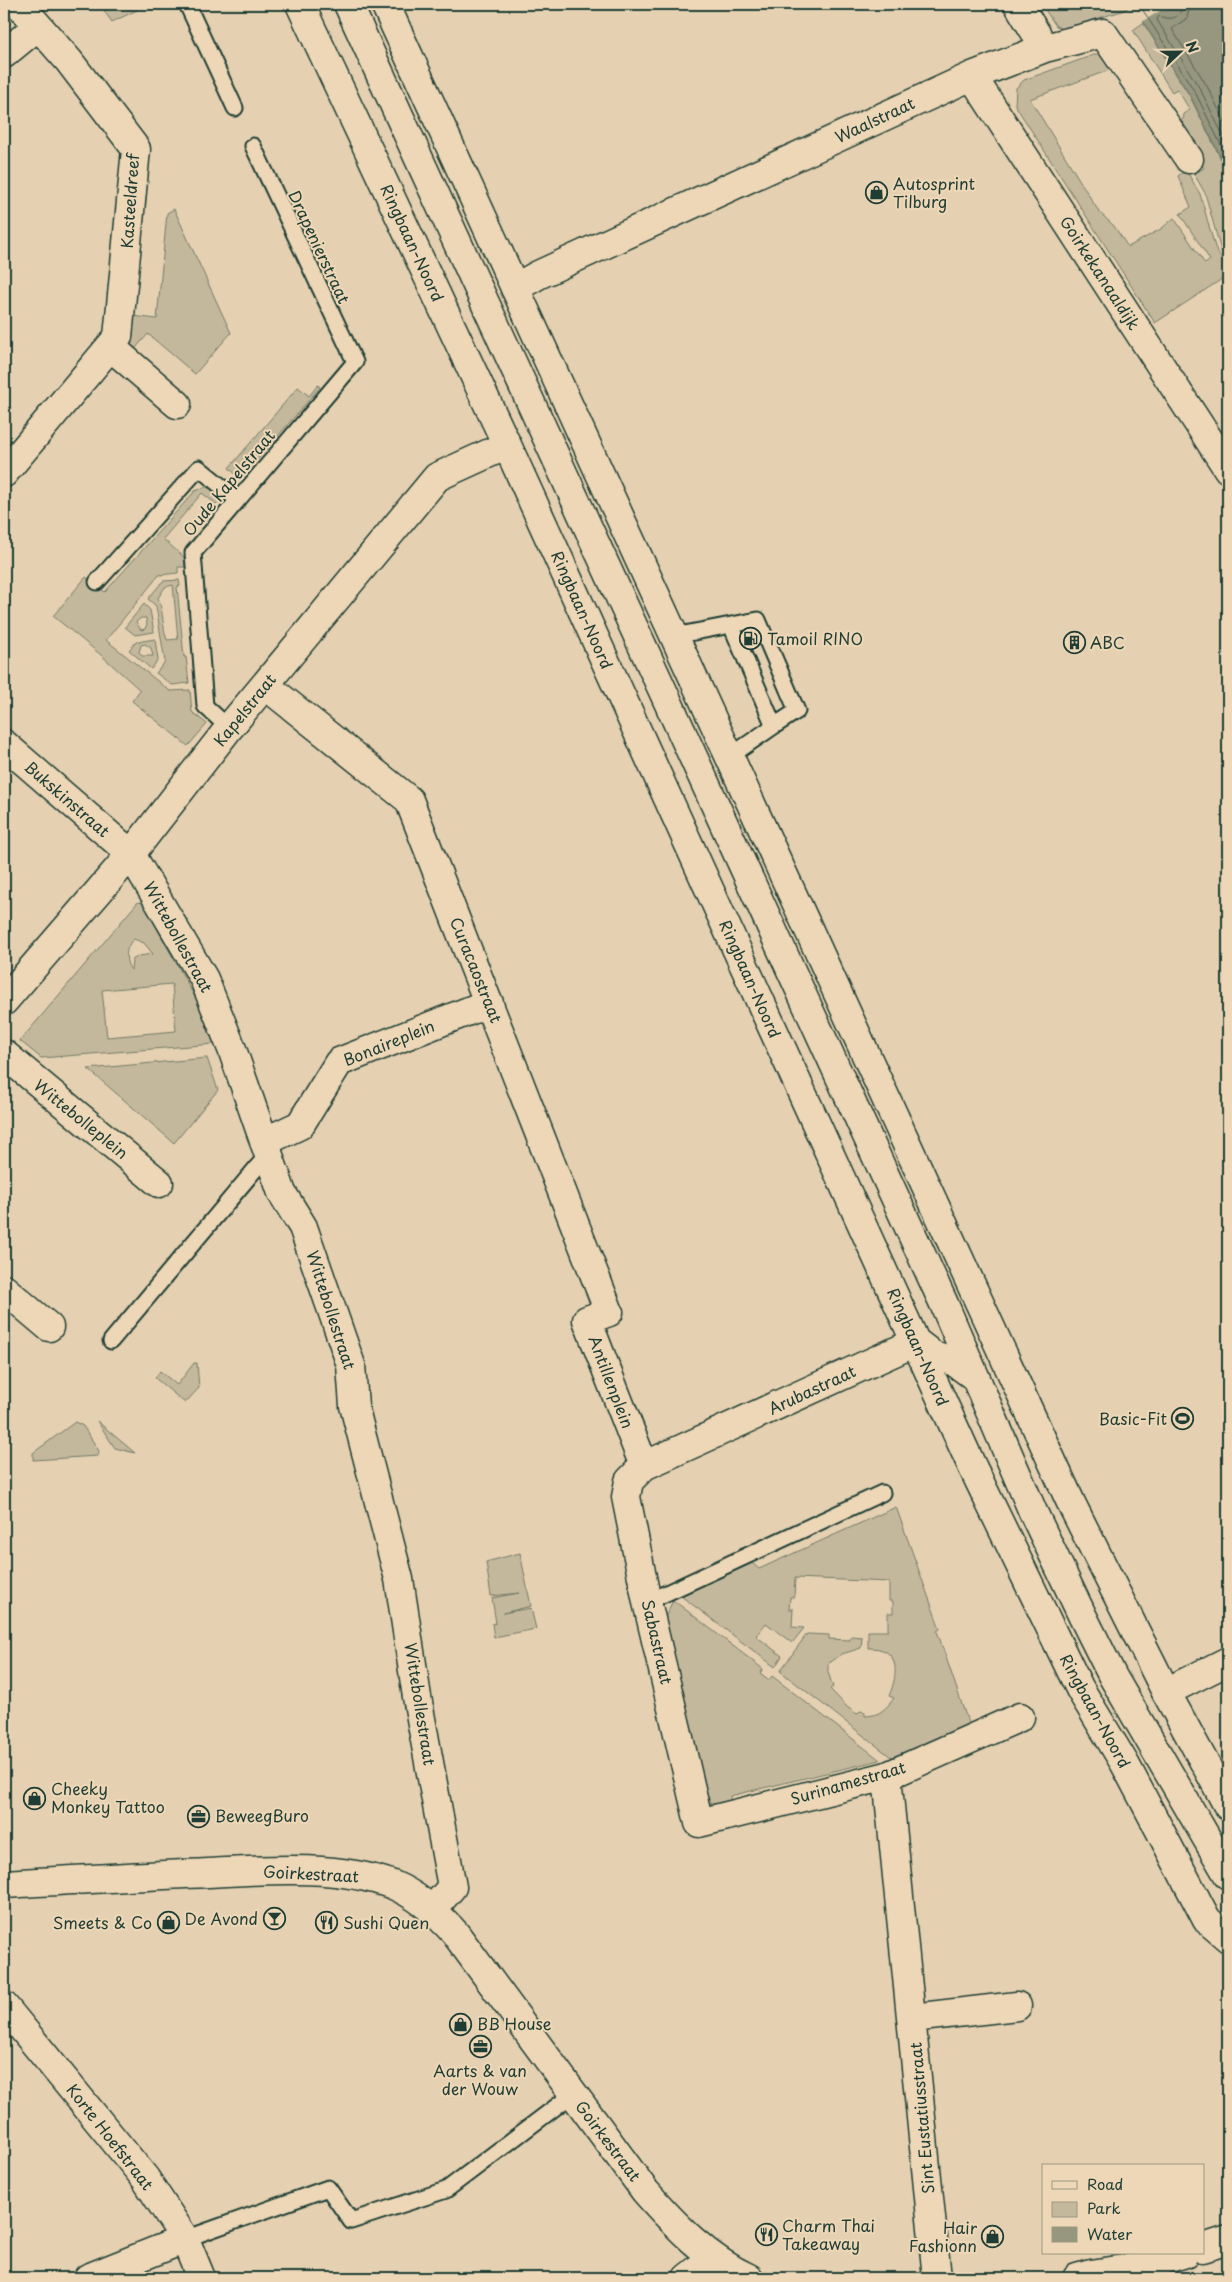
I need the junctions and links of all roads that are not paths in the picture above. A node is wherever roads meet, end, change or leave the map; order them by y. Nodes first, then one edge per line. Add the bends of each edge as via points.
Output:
1 (19, 4) edge
2 (187, 4) edge
3 (300, 4) edge
4 (348, 4) edge
5 (385, 4) edge
6 (1018, 4) edge
7 (38, 26) junction
8 (1045, 48) junction
9 (4, 54) edge
10 (972, 76) junction
11 (235, 108) dead end
12 (253, 146) dead end
13 (1189, 159) dead end
14 (515, 288) junction
15 (102, 357) junction
16 (354, 362) joint
17 (176, 404) dead end
18 (507, 445) junction
19 (1228, 469) edge
20 (4, 473) edge
21 (238, 500) junction
22 (97, 582) dead end
23 (731, 625) junction
24 (674, 636) junction
25 (265, 685) junction
26 (774, 726) junction
27 (229, 728) junction
28 (4, 744) edge
29 (729, 757) junction
30 (131, 854) junction
31 (4, 1001) edge
32 (489, 1003) junction
33 (4, 1054) edge
34 (266, 1148) junction
35 (159, 1183) dead end
36 (4, 1289) edge
37 (609, 1312) joint
38 (49, 1326) dead end
39 (111, 1341) dead end
40 (916, 1342) junction
41 (975, 1377) junction
42 (644, 1466) junction
43 (882, 1493) dead end
44 (1033, 1512) junction
45 (647, 1602) junction
46 (1228, 1661) edge
47 (1166, 1692) junction
48 (1020, 1717) dead end
49 (887, 1776) junction
50 (1228, 1806) edge
51 (699, 1823) joint
52 (1228, 1875) edge
53 (4, 1884) edge
54 (432, 1910) junction
55 (1228, 1938) edge
56 (4, 2006) edge
57 (1017, 2006) dead end
58 (912, 2018) junction
59 (573, 2094) junction
60 (185, 2239) junction
61 (1228, 2240) edge
62 (1204, 2248) edge
63 (1183, 2254) edge
64 (712, 2258) junction
65 (88, 2278) edge
66 (201, 2278) edge
67 (687, 2278) edge
68 (749, 2278) edge
69 (937, 2278) edge
70 (1077, 2278) edge

1 - 7 street, Kasteeldreef
2 - 11 lane
3 - 18 street, Ringbaan-Noord
4 - 41 street, Ringbaan-Noord
5 - 14 street
6 - 8 street
7 - 9 street
7 - 15 street, Kasteeldreef via 136,149 118,338
8 - 10 street, Waalstraat
8 - 13 street, Waalstraat via 1103,33
10 - 14 street, Waalstraat
10 - 19 street, Goirkekanaaldijk
12 - 16 lane, Drapenierstraat
14 - 24 street
15 - 17 street
15 - 20 street, Kasteeldreef
16 - 21 lane, Oude Kapelstraat
18 - 25 street, Kapelstraat via 437,477
18 - 40 street, Ringbaan-Noord
21 - 22 lane via 199,468
21 - 27 lane, Oude Kapelstraat via 193,553 205,706
23 - 24 lane
23 - 26 lane
23 - 26 lane via 758,620 797,711
24 - 29 street
25 - 27 street, Kapelstraat
25 - 32 street, Curacaostraat via 409,800
26 - 29 lane
27 - 30 street, Kapelstraat
28 - 30 street, Bukskinstraat
29 - 47 street via 1072,1505
30 - 31 street, Kapelstraat
30 - 34 street, Wittebollestraat via 204,979
32 - 34 street, Bonaireplein via 339,1062 300,1125
32 - 37 street, Curacaostraat
33 - 35 street, Wittebolleplein
34 - 39 lane
34 - 54 street, Wittebollestraat via 282,1193 303,1227 351,1365 354,1406 399,1579 452,1887
36 - 38 street
37 - 42 street, Antillenplein via 587,1320
40 - 41 street
40 - 42 street, Arubastraat
40 - 55 street, Ringbaan-Noord via 1080,1689 1125,1764 1207,1920
41 - 44 street, Ringbaan-Noord
42 - 45 street, Sabastraat via 629,1481 626,1497
43 - 45 lane
44 - 47 street, Ringbaan-Noord via 1059,1536 1070,1552 1143,1693 1150,1697
44 - 52 street, Ringbaan-Noord via 1113,1678
45 - 51 street, Sabastraat
46 - 47 street
47 - 50 street
48 - 49 street, Surinamestraat
49 - 51 street, Surinamestraat
49 - 58 street, Sint Eustatiusstraat
53 - 54 street, Goirkestraat via 295,1870 341,1874 393,1885
54 - 59 street, Goirkestraat via 455,1933
56 - 60 street, Korte Hoefstraat via 145,2178
57 - 58 street, Sint Eustatiusstraat
58 - 69 street, Sint Eustatiusstraat
59 - 60 lane via 446,2190 351,2221 328,2188
59 - 64 street, Goirkestraat via 645,2191
60 - 65 street
60 - 66 street, Korte Hoefstraat
61 - 62 street
63 - 70 street via 1144,2266
64 - 67 street
64 - 68 street, Goirkestraat

